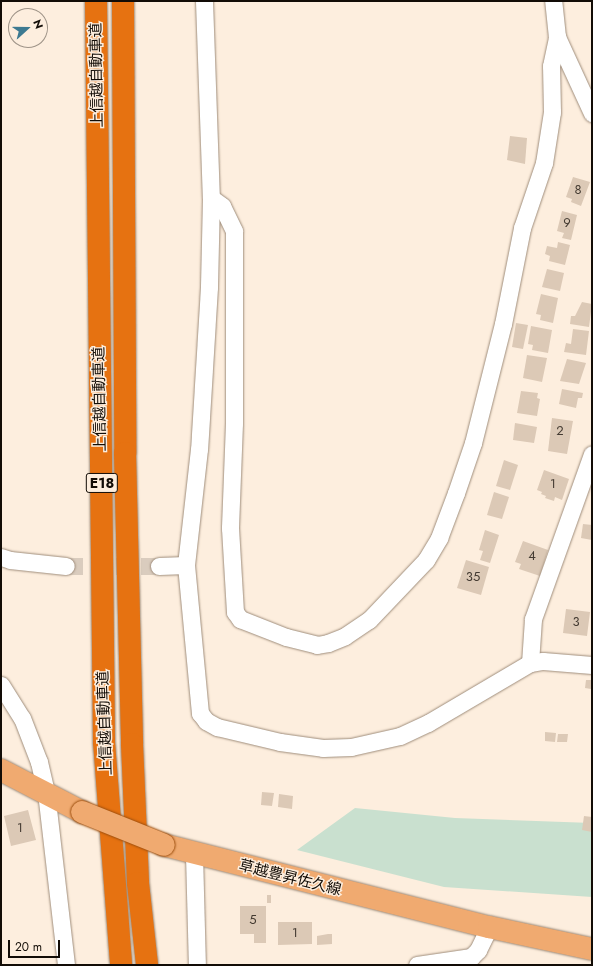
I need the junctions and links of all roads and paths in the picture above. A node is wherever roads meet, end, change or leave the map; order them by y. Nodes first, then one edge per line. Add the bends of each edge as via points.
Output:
1 (96, 1) edge
2 (123, 1) edge
3 (204, 1) edge
4 (553, 1) edge
5 (557, 37) junction
6 (592, 113) edge
7 (211, 198) junction
8 (592, 454) edge
9 (1, 557) edge
10 (186, 565) junction
11 (66, 566) tunnel mouth
12 (159, 566) tunnel mouth
13 (530, 663) junction
14 (592, 665) edge
15 (1, 685) edge
16 (1, 770) edge
17 (46, 792) junction
18 (194, 854) junction
19 (489, 927) junction
20 (592, 949) edge
21 (66, 965) edge
22 (121, 965) edge
23 (147, 965) edge
24 (197, 965) edge
25 (417, 965) edge

1 - 22 highway, 上信越自動車道 / E18 via 104,742
2 - 23 highway, 上信越自動車道 / E18 via 125,414 132,737 138,883
3 - 7 street
4 - 5 street
5 - 6 street
5 - 7 street via 551,66 552,112 544,163 522,228 474,442 454,499 439,538 426,560 369,620 345,636 328,643 318,645 286,637 240,619 235,612 230,528 234,423 234,231 222,206
7 - 10 street via 209,287 199,449
8 - 13 street via 534,619
9 - 11 street
10 - 12 street
10 - 13 street via 197,702 200,714 217,727 280,742 323,748 352,747 400,736 428,723
13 - 14 street via 543,661
15 - 17 street via 22,718 32,740
16 - 17 main road, 草越豊昇佐久線
17 - 18 main road, 草越豊昇佐久線, bridge via 82,812 164,845
17 - 21 street
18 - 19 main road, 草越豊昇佐久線
18 - 24 street
19 - 20 main road, 草越豊昇佐久線
19 - 25 street via 478,950 471,957

